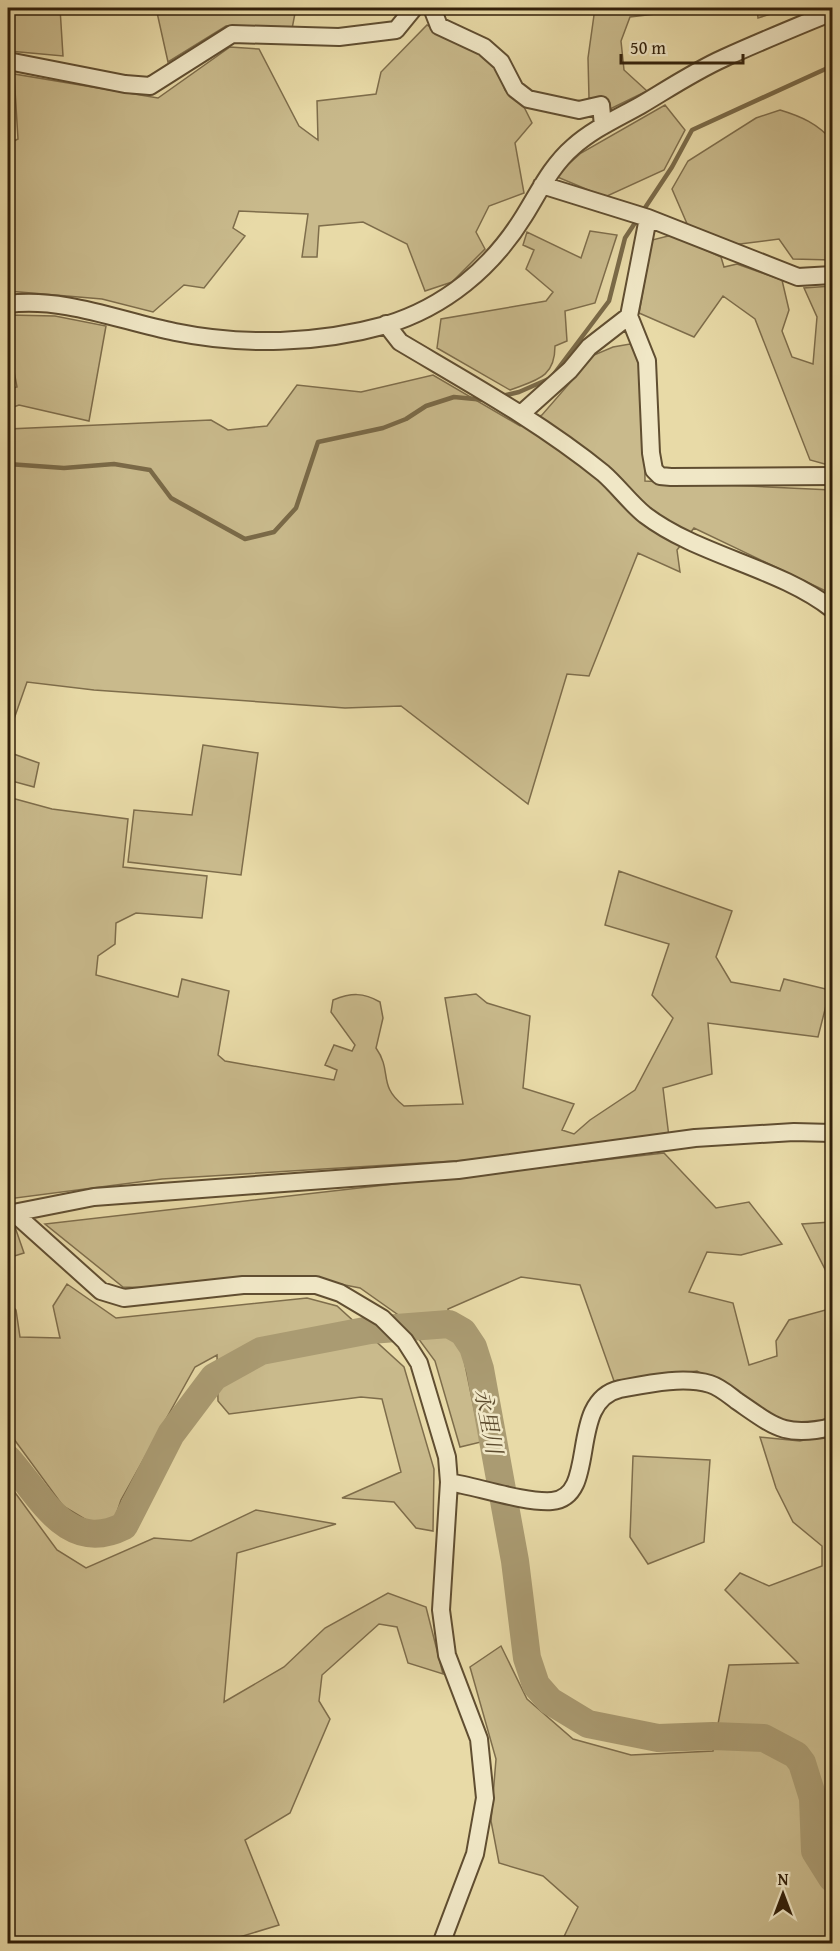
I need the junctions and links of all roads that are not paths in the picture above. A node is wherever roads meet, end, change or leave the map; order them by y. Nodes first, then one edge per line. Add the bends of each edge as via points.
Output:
1 (414, 8) edge
2 (432, 8) edge
3 (832, 12) edge
4 (8, 61) edge
5 (603, 126) junction
6 (542, 185) junction
7 (641, 216) junction
8 (832, 275) edge
9 (8, 304) edge
10 (629, 316) junction
11 (386, 324) junction
12 (521, 414) junction
13 (832, 476) edge
14 (832, 609) edge
15 (832, 1133) edge
16 (11, 1213) edge
17 (832, 1428) edge
18 (449, 1482) junction
19 (449, 1939) edge

1 - 4 street via 396,30 339,37 232,34 150,86
2 - 5 street via 440,26 484,47 501,62 515,89 528,99 579,110 601,105
3 - 5 street via 722,59
5 - 6 street via 573,147
6 - 7 street
6 - 11 street via 498,252 465,285 446,299
7 - 8 street via 798,277
7 - 10 street
9 - 11 street via 55,305 229,341 299,341
10 - 12 street via 589,347 570,370
10 - 13 street via 647,361 651,453 654,470 660,476
11 - 12 street via 400,342
12 - 14 street via 604,474 645,515 696,543 804,589
15 - 16 street via 695,1138 458,1170 94,1197
16 - 18 street via 111,1296 124,1298 243,1285 316,1285 340,1293 382,1318 419,1362 447,1457
17 - 18 street via 809,1432 778,1429 711,1385 684,1380 617,1390 601,1400 590,1416 577,1482 571,1492 552,1501
18 - 19 street via 441,1610 447,1655 479,1739 485,1797 474,1854

